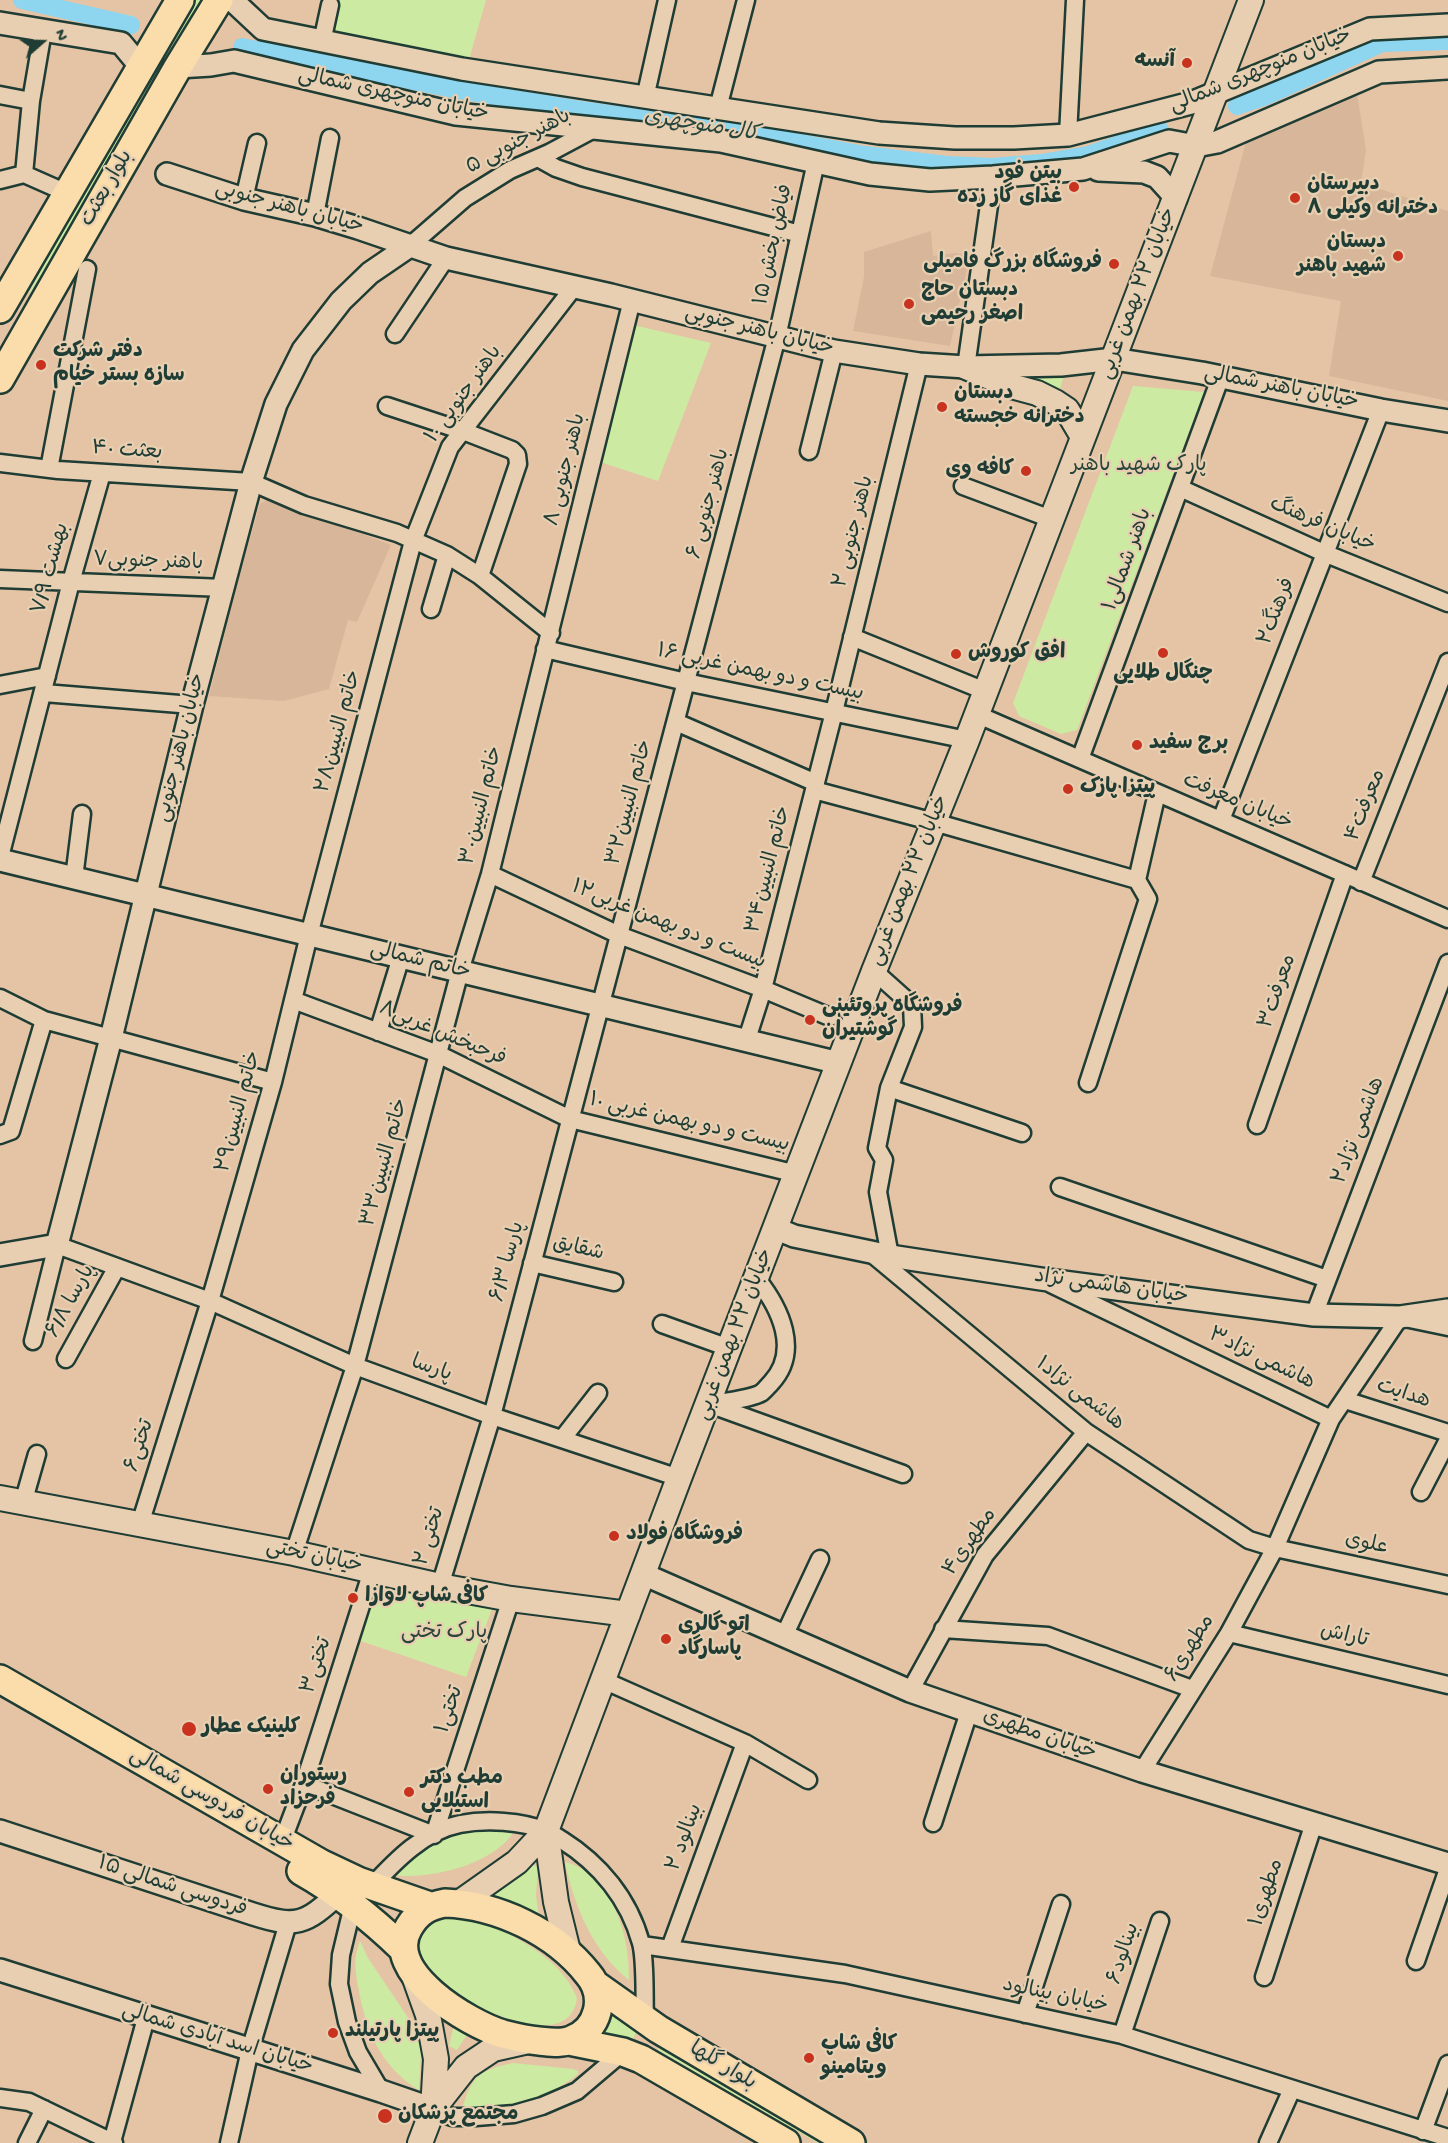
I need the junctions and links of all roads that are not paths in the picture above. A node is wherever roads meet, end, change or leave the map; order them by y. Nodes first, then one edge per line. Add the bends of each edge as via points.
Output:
1 (180, 0) edge
2 (219, 0) edge
3 (232, 0) edge
4 (667, 0) edge
5 (746, 0) edge
6 (1075, 0) edge
7 (1251, 0) edge
8 (330, 4) dead end
9 (0, 23) edge
10 (1448, 25) edge
11 (43, 31) junction
12 (322, 42) junction
13 (140, 66) junction
14 (178, 66) junction
15 (1448, 68) edge
16 (1215, 94) junction
17 (0, 95) edge
18 (645, 98) junction
19 (31, 101) junction
20 (718, 108) junction
21 (594, 129) junction
22 (1068, 135) junction
23 (330, 138) dead end
24 (257, 143) dead end
25 (1196, 146) junction
26 (538, 158) junction
27 (816, 162) junction
28 (1083, 169) junction
29 (24, 174) junction
30 (167, 174) dead end
31 (993, 177) junction
32 (0, 180) edge
33 (67, 193) junction
34 (1176, 198) junction
35 (244, 199) junction
36 (315, 215) junction
37 (800, 234) junction
38 (411, 245) junction
39 (446, 258) junction
40 (87, 269) dead end
41 (574, 287) junction
42 (632, 300) junction
43 (2, 306) edge
44 (33, 320) junction
45 (395, 334) dead end
46 (777, 337) junction
47 (834, 351) junction
48 (1114, 359) junction
49 (919, 364) junction
50 (966, 368) junction
51 (1221, 376) junction
52 (0, 379) edge
53 (387, 406) dead end
54 (1381, 410) junction
55 (1448, 420) edge
56 (463, 431) junction
57 (1083, 437) junction
58 (809, 451) dead end
59 (0, 463) edge
60 (50, 469) junction
61 (102, 473) junction
62 (251, 482) junction
63 (963, 486) dead end
64 (1180, 488) junction
65 (1052, 519) junction
66 (413, 540) junction
67 (1324, 553) junction
68 (447, 555) junction
69 (480, 576) junction
70 (0, 579) edge
71 (71, 582) junction
72 (224, 588) junction
73 (1448, 603) edge
74 (431, 609) dead end
75 (551, 633) junction
76 (852, 638) junction
77 (545, 650) junction
78 (1448, 662) edge
79 (686, 682) junction
80 (0, 685) edge
81 (45, 685) junction
82 (985, 691) junction
83 (192, 705) junction
84 (834, 712) junction
85 (976, 714) junction
86 (676, 722) junction
87 (967, 740) junction
88 (1080, 759) junction
89 (815, 787) junction
90 (1157, 793) junction
91 (82, 814) dead end
92 (1221, 820) junction
93 (934, 822) junction
94 (0, 858) edge
95 (490, 874) junction
96 (1345, 874) junction
97 (74, 878) junction
98 (1137, 880) junction
99 (1361, 882) junction
100 (146, 896) junction
101 (1448, 920) edge
102 (309, 935) junction
103 (619, 935) junction
104 (401, 957) junction
105 (1448, 963) edge
106 (460, 971) junction
107 (874, 971) junction
108 (763, 989) junction
109 (0, 998) edge
110 (293, 1000) junction
111 (600, 1005) junction
112 (830, 1017) dead end
113 (44, 1020) junction
114 (378, 1032) junction
115 (111, 1038) junction
116 (747, 1040) junction
117 (438, 1054) junction
118 (840, 1062) junction
119 (273, 1082) junction
120 (1088, 1083) dead end
121 (889, 1088) junction
122 (570, 1119) junction
123 (1257, 1125) dead end
124 (1023, 1133) dead end
125 (0, 1135) edge
126 (797, 1174) junction
127 (1060, 1187) dead end
128 (777, 1229) junction
129 (57, 1245) junction
130 (880, 1254) junction
131 (0, 1255) edge
132 (532, 1263) junction
133 (117, 1267) junction
134 (757, 1279) junction
135 (1041, 1279) junction
136 (1327, 1280) junction
137 (614, 1282) dead end
138 (210, 1301) junction
139 (1448, 1310) edge
140 (1314, 1314) junction
141 (1400, 1317) junction
142 (662, 1324) dead end
143 (1448, 1327) edge
144 (33, 1341) dead end
145 (729, 1348) junction
146 (66, 1359) dead end
147 (355, 1366) junction
148 (185, 1382) joint
149 (598, 1393) dead end
150 (1345, 1400) junction
151 (709, 1404) junction
152 (492, 1416) junction
153 (1331, 1419) junction
154 (1086, 1432) junction
155 (1448, 1433) edge
156 (562, 1439) junction
157 (1448, 1440) edge
158 (38, 1454) dead end
159 (903, 1474) dead end
160 (679, 1478) junction
161 (1421, 1492) dead end
162 (12, 1500) edge
163 (466, 1501) joint
164 (140, 1524) junction
165 (1275, 1548) junction
166 (294, 1553) junction
167 (820, 1559) dead end
168 (372, 1571) junction
169 (643, 1574) junction
170 (440, 1586) junction
171 (1448, 1586) edge
172 (511, 1599) junction
173 (628, 1614) junction
174 (943, 1629) junction
175 (1229, 1633) junction
176 (784, 1636) junction
177 (0, 1679) edge
178 (603, 1680) junction
179 (1448, 1685) edge
180 (1192, 1689) junction
181 (910, 1691) junction
182 (0, 1701) edge
183 (969, 1712) junction
184 (745, 1743) junction
185 (1142, 1771) junction
186 (808, 1780) dead end
187 (304, 1784) junction
188 (933, 1823) dead end
189 (1314, 1823) junction
190 (0, 1831) edge
191 (546, 1831) junction
192 (434, 1834) junction
193 (282, 1842) junction
194 (1448, 1864) edge
195 (1448, 1869) edge
196 (354, 1895) junction
197 (459, 1903) junction
198 (1061, 1904) dead end
199 (430, 1906) junction
200 (1160, 1921) dead end
201 (288, 1923) junction
202 (642, 1945) junction
203 (670, 1948) junction
204 (569, 1955) junction
205 (408, 1961) junction
206 (1416, 1961) dead end
207 (0, 1970) edge
208 (1264, 1977) dead end
209 (596, 1985) junction
210 (1025, 2014) junction
211 (146, 2018) junction
212 (651, 2025) junction
213 (1122, 2035) junction
214 (533, 2040) junction
215 (569, 2041) junction
216 (250, 2050) junction
217 (632, 2056) junction
218 (1448, 2064) edge
219 (1292, 2089) junction
220 (381, 2091) junction
221 (0, 2098) edge
222 (44, 2109) junction
223 (434, 2109) junction
224 (1423, 2131) junction
225 (1448, 2138) edge
226 (113, 2142) edge
227 (27, 2143) edge
228 (229, 2143) edge
229 (420, 2143) edge
230 (786, 2143) edge
231 (851, 2143) edge
232 (1268, 2143) edge

1 - 13 main road, بلوار بعثت
2 - 14 main road, بلوار بعثت
3 - 12 street, خیابان منوچهری شمالی via 263,29
4 - 18 street
5 - 20 street
6 - 22 street
7 - 16 main road, خیابان ۲۲ بهمن غربی
8 - 12 street
9 - 11 street
10 - 16 street, خیابان منوچهری شمالی via 1370,29
11 - 13 street via 121,44
11 - 19 street
12 - 18 street, خیابان منوچهری شمالی
13 - 33 main road, بلوار بعثت
14 - 21 street, خیابان منوچهری شمالی via 234,61 456,114
14 - 44 main road, بلوار بعثت
15 - 25 street, خیابان منوچهری شمالی via 1379,72 1217,141
16 - 22 street, خیابان منوچهری شمالی
16 - 25 main road, خیابان ۲۲ بهمن غربی
17 - 19 street
18 - 20 street, خیابان منوچهری شمالی
19 - 29 street
20 - 22 street, خیابان منوچهری شمالی via 912,137
21 - 26 street, باهنر جنوبی ۵
21 - 27 street, خیابان منوچهری شمالی via 721,141
23 - 36 street
24 - 35 street
25 - 28 street, خیابان منوچهری شمالی via 1169,141
25 - 34 main road, خیابان ۲۲ بهمن غربی
26 - 37 street via 582,177
26 - 38 street, باهنر جنوبی ۵ via 465,198
27 - 31 street, خیابان منوچهری شمالی via 870,174 930,180
27 - 37 street, فیاض بخش ۱۵
28 - 31 street, خیابان منوچهری شمالی
28 - 34 street via 1144,172 1157,177
29 - 32 street
29 - 33 street
30 - 35 street, خیابان باهنر جنوبی
31 - 50 street
33 - 43 main road, بلوار بعثت
34 - 48 main road, خیابان ۲۲ بهمن غربی
35 - 36 street, خیابان باهنر جنوبی
36 - 38 street, خیابان باهنر جنوبی
37 - 46 street, فیاض بخش ۱۵
38 - 39 street, خیابان باهنر جنوبی
38 - 62 street, خیابان باهنر جنوبی via 370,273 348,294 303,350 276,404
39 - 41 street, خیابان باهنر جنوبی
39 - 45 street
40 - 60 street
41 - 42 street, خیابان باهنر جنوبی
41 - 56 street, باهنر جنوبی ۱۰
42 - 46 street, خیابان باهنر جنوبی
42 - 75 street, باهنر جنوبی ۸
43 - 44 main road
44 - 52 main road, بلوار بعثت
46 - 47 street, خیابان باهنر جنوبی
46 - 79 street, باهنر جنوبی ۶
47 - 49 street, خیابان باهنر جنوبی
47 - 58 street
48 - 50 street, خیابان باهنر جنوبی
48 - 51 street, خیابان باهنر شمالی
48 - 57 main road, خیابان ۲۲ بهمن غربی
49 - 50 street, خیابان باهنر جنوبی
49 - 76 street, باهنر جنوبی ۲
50 - 57 main road via 1055,402 1067,410
51 - 54 street, خیابان باهنر شمالی
51 - 64 street, باهنر شمالی۱
53 - 56 street
54 - 55 street, خیابان باهنر شمالی
54 - 67 street, فرهنگ۲
56 - 66 street, باهنر جنوبی ۱۰ via 450,447
56 - 69 street via 517,455 518,464
57 - 65 main road, خیابان ۲۲ بهمن غربی
59 - 60 street, بعثت ۴۰
60 - 61 street, بعثت ۴۰
61 - 62 street, بعثت ۴۰
61 - 71 street, بهشت ۷/۹
62 - 66 street via 304,505
62 - 72 street, خیابان باهنر جنوبی
63 - 65 street
64 - 67 street, خیابان فرهنگ
64 - 88 street, باهنر شمالی۱
65 - 82 main road, خیابان ۲۲ بهمن غربی
66 - 68 street
66 - 102 street, خاتم النبیین۲۸
67 - 73 street, خیابان فرهنگ
67 - 92 street, فرهنگ۲
68 - 69 street
68 - 74 street
69 - 75 street
70 - 71 street, باهنر جنوبی۷
71 - 72 street, باهنر جنوبی۷
71 - 81 street, بهشت ۷/۹
72 - 83 street, خیابان باهنر جنوبی
75 - 77 street, باهنر جنوبی ۸
76 - 82 street
76 - 84 street, باهنر جنوبی ۲
77 - 79 street, بیست و دو بهمن غربی ۱۶
77 - 95 street, خاتم النبیین۳۰
78 - 99 street, معرفت۴
79 - 84 street, بیست و دو بهمن غربی ۱۶
79 - 86 street, خاتم النبیین۳۲
80 - 81 street
81 - 83 street
81 - 94 street, بهشت ۷/۹
82 - 85 main road, خیابان ۲۲ بهمن غربی
83 - 100 street, خیابان باهنر جنوبی
84 - 87 street, بیست و دو بهمن غربی ۱۶
84 - 89 street, خاتم النبیین۳۴
85 - 87 main road, خیابان ۲۲ بهمن غربی
85 - 88 street, خیابان معرفت
86 - 89 street
86 - 103 street, خاتم النبیین۳۲
87 - 93 main road, خیابان ۲۲ بهمن غربی
88 - 90 street, خیابان معرفت
89 - 93 street
89 - 108 street, خاتم النبیین۳۴
90 - 92 street, خیابان معرفت
90 - 98 street
91 - 97 street
92 - 96 street, خیابان معرفت
93 - 98 street
93 - 107 main road, خیابان ۲۲ بهمن غربی
94 - 97 street, خاتم شمالی
95 - 103 street, بیست و دو بهمن غربی۱۲
95 - 106 street, خاتم النبیین۳۰
96 - 99 street, خیابان معرفت
96 - 123 street, معرفت۳
97 - 100 street, خاتم شمالی
98 - 120 street via 1148,899
99 - 101 street, خیابان معرفت
100 - 102 street, خاتم شمالی
100 - 115 street, خیابان باهنر جنوبی
102 - 104 street, خاتم شمالی
102 - 110 street, خاتم النبیین۲۹
103 - 108 street, بیست و دو بهمن غربی۱۲
103 - 111 street, خاتم النبیین۳۲
104 - 106 street, خاتم شمالی
104 - 114 street
105 - 136 street, هاشمی نژاد۲
106 - 111 street, خاتم شمالی
106 - 117 street, خاتم النبیین۳۳
107 - 118 main road, خیابان ۲۲ بهمن غربی
107 - 121 street via 912,1005 913,1027
108 - 112 street, بیست و دو بهمن غربی۱۲
108 - 116 street, خاتم النبیین۳۴
109 - 113 street
110 - 114 street, فرحبخش غربی۸
110 - 119 street, خاتم النبیین۲۹
111 - 116 street, خاتم شمالی
111 - 122 street, پارسا ۶/۳
113 - 115 street
113 - 125 street via 11,1131
114 - 117 street, فرحبخش غربی۸
115 - 119 street
115 - 129 street, خیابان باهنر جنوبی
116 - 118 street, خاتم شمالی
117 - 122 street, فرحبخش غربی۸
117 - 147 street, خاتم النبیین۳۳
118 - 126 main road, خیابان ۲۲ بهمن غربی
119 - 138 street, خاتم النبیین۲۹
121 - 124 street
121 - 130 street via 877,1148 884,1160 878,1192
122 - 126 street, بیست و دو بهمن غربی ۱۰
122 - 132 street, پارسا ۶/۳
126 - 128 main road, خیابان ۲۲ بهمن غربی
127 - 136 street
128 - 130 street, خیابان هاشمی نژاد
128 - 134 main road, خیابان ۲۲ بهمن غربی
129 - 131 street
129 - 133 street, پارسا
129 - 144 street
130 - 135 street, خیابان هاشمی نژاد
130 - 154 street, هاشمی نژاد۱
132 - 137 street, شقایق
132 - 152 street, پارسا ۶/۳
133 - 138 street, پارسا
133 - 146 street, پارسا ۶/۸
134 - 145 main road, خیابان ۲۲ بهمن غربی
134 - 151 street via 781,1317 787,1349 779,1374 761,1393
135 - 140 street, خیابان هاشمی نژاد
135 - 153 street, هاشمی نژاد۳
136 - 140 street, هاشمی نژاد۲
138 - 147 street, پارسا
138 - 148 street, خاتم النبیین۲۹
139 - 141 street, خیابان هاشمی نژاد
140 - 141 street, خیابان هاشمی نژاد
141 - 143 street
141 - 150 street, مطهری۶
142 - 145 street
145 - 151 main road, خیابان ۲۲ بهمن غربی
147 - 152 street, پارسا
147 - 166 street, خاتم النبیین۳۳
148 - 164 street, تختی۶
149 - 156 street
150 - 153 street, مطهری۶
150 - 155 street, هدایت
151 - 159 street
151 - 160 main road, خیابان ۲۲ بهمن غربی
152 - 156 street, پارسا
152 - 163 street, پارسا ۶/۳
153 - 165 street, مطهری۶
154 - 165 street, هاشمی نژاد۱ via 1249,1540
154 - 174 street, مطهری۴ via 985,1555
156 - 160 street, پارسا
157 - 161 street
158 - 162 street
160 - 169 main road, خیابان ۲۲ بهمن غربی
162 - 164 main road, خیابان تختی
163 - 170 street, تختی ۲
164 - 166 main road, خیابان تختی
165 - 171 street, علوی
165 - 175 street, مطهری۶
166 - 168 main road, خیابان تختی
167 - 176 street
168 - 170 main road, خیابان تختی
168 - 187 street, تختی۳
169 - 173 main road, خیابان ۲۲ بهمن غربی
169 - 176 street, خیابان مطهری
170 - 172 main road, خیابان تختی
172 - 173 main road, خیابان تختی
172 - 192 street, تختی۱
173 - 178 main road, خیابان ۲۲ بهمن غربی
174 - 180 street via 1048,1636
174 - 181 street, مطهری۴
175 - 179 street, تاراش
175 - 180 street, مطهری۶
176 - 181 street, خیابان مطهری
177 - 193 main road, خیابان فردوسی شمالی
178 - 184 street
178 - 191 main road, خیابان ۲۲ بهمن غربی
180 - 185 street, مطهری۶
181 - 183 street, خیابان مطهری
182 - 196 main road, خیابان فردوسی شمالی
183 - 185 street, خیابان مطهری
183 - 188 street
184 - 186 street
184 - 203 street, بینالود ۲
185 - 189 street, خیابان مطهری
187 - 192 street
187 - 193 street, تختی۳
189 - 194 street, خیابان مطهری
189 - 208 street, مطهری۱
190 - 201 street, فردوسی شمالی ۱۵
191 - 192 street via 503,1821 460,1824
191 - 197 main road, خیابان ۲۲ بهمن غربی via 517,1863
191 - 202 street via 583,1853 614,1886
191 - 204 main road, خیابان ۲۲ بهمن غربی via 556,1902
192 - 196 street via 401,1855
193 - 196 main road, خیابان فردوسی شمالی via 322,1864
195 - 206 street
196 - 199 main road, خیابان فردوسی شمالی
196 - 201 street
196 - 205 main road, خیابان فردوسی شمالی
196 - 220 street via 339,1984 358,2052
197 - 199 main road, بلوار گلها
197 - 204 main road, بلوار گلها via 516,1919
198 - 210 street
199 - 205 main road via 415,1917 405,1934
200 - 213 street, بینالود۶
201 - 216 street
202 - 203 street, خیابان بینالود
202 - 212 street
203 - 210 street, خیابان بینالود via 845,1974
204 - 209 main road, بلوار گلها
205 - 214 main road, خیابان فردوسی شمالی via 423,1985 458,2013 502,2034
205 - 223 main road via 428,2015 436,2059
207 - 211 street, خیابان اسد آبادی شمالی
209 - 212 main road, بلوار گلها
209 - 215 main road via 598,2013 582,2035
210 - 213 street, خیابان بینالود
211 - 216 street, خیابان اسد آبادی شمالی
211 - 226 street
212 - 217 main road via 650,2036 641,2051
212 - 231 main road, بلوار گلها
213 - 219 street, خیابان بینالود
214 - 215 main road, بلوار گلها
214 - 223 main road via 493,2049 466,2067
215 - 217 main road, بلوار گلها
216 - 220 street, خیابان اسد آبادی شمالی
216 - 228 street
217 - 223 street via 577,2091 513,2114 452,2117
217 - 230 main road, بلوار گلها
218 - 224 street
219 - 224 street, خیابان بینالود
219 - 232 street
220 - 223 street, خیابان اسد آبادی شمالی
221 - 222 street via 29,2102
222 - 226 street
222 - 227 street
223 - 229 main road
224 - 225 street, خیابان بینالود

